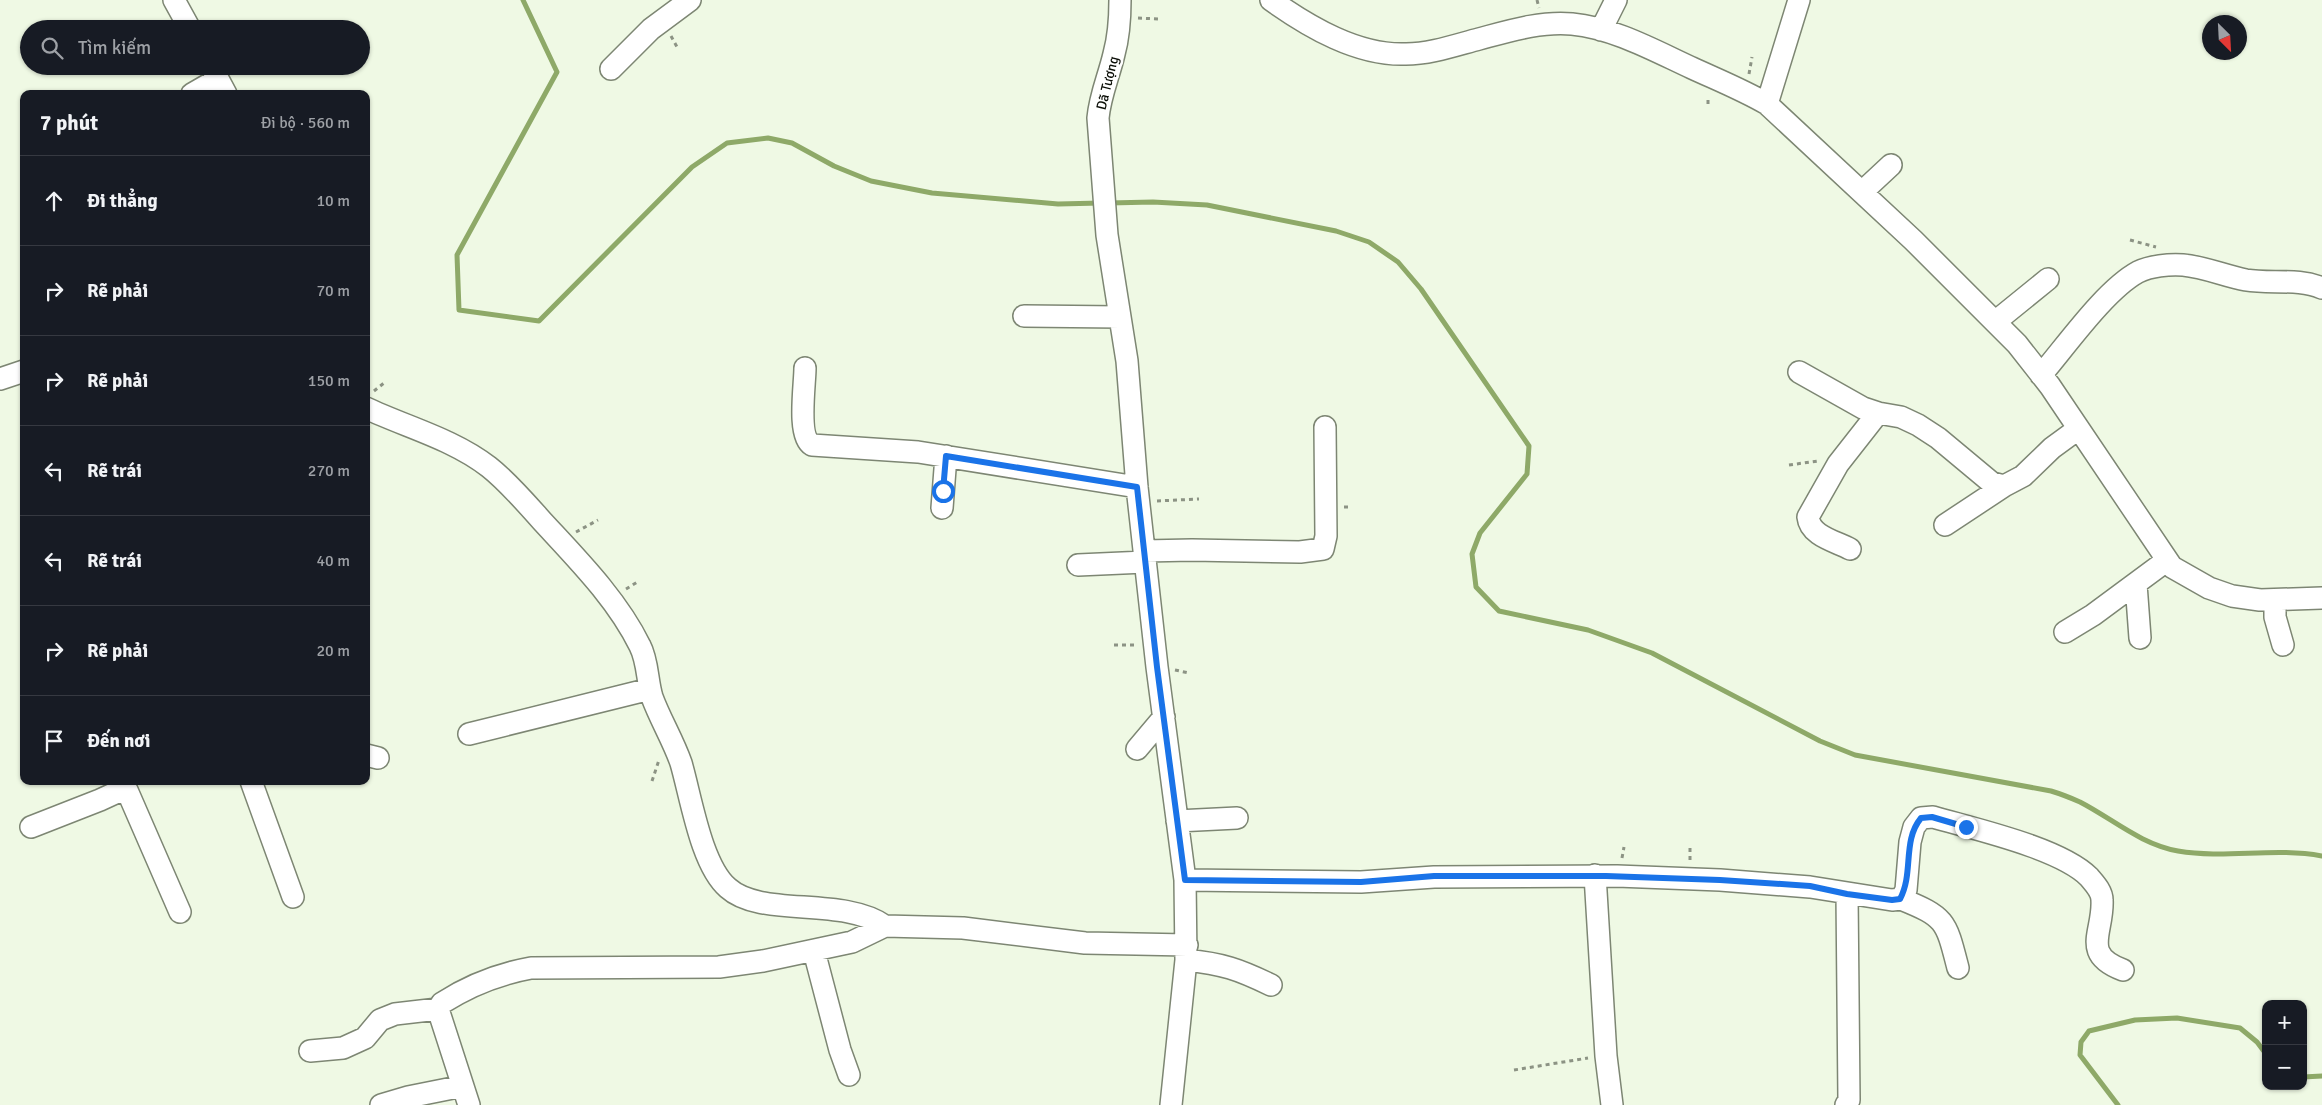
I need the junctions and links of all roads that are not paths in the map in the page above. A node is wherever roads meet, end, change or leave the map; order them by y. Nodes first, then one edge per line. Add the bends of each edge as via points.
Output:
1 (174, 0) edge
2 (690, 0) edge
3 (1120, 0) edge
4 (1271, 0) edge
5 (1616, 0) edge
6 (1799, 0) edge
7 (666, 6) edge
8 (185, 20) edge
9 (1601, 30) junction
10 (611, 68) dead end
11 (218, 80) edge
12 (199, 90) edge
13 (1768, 104) junction
14 (1891, 165) dead end
15 (1862, 192) junction
16 (2048, 279) dead end
17 (2322, 288) edge
18 (1024, 316) dead end
19 (1120, 316) junction
20 (1995, 322) junction
21 (806, 368) dead end
22 (20, 372) edge
23 (1799, 372) dead end
24 (2041, 375) junction
25 (0, 379) edge
26 (370, 410) edge
27 (1878, 413) junction
28 (1325, 428) dead end
29 (2078, 429) junction
30 (946, 456) junction
31 (2004, 486) junction
32 (1138, 494) junction
33 (942, 508) dead end
34 (1945, 525) dead end
35 (1850, 548) dead end
36 (1145, 557) junction
37 (2166, 561) junction
38 (1078, 565) dead end
39 (2136, 584) junction
40 (2322, 598) edge
41 (2275, 600) junction
42 (2065, 632) dead end
43 (2140, 638) dead end
44 (2283, 645) dead end
45 (650, 689) junction
46 (1164, 717) junction
47 (470, 734) dead end
48 (1137, 750) dead end
49 (126, 785) edge
50 (252, 785) edge
51 (1237, 818) dead end
52 (1177, 821) junction
53 (31, 827) dead end
54 (1595, 875) junction
55 (1185, 880) junction
56 (1847, 894) junction
57 (293, 897) dead end
58 (1900, 899) junction
59 (180, 912) dead end
60 (885, 926) junction
61 (814, 951) junction
62 (1186, 953) junction
63 (1958, 968) dead end
64 (2123, 970) dead end
65 (1271, 986) dead end
66 (438, 1009) junction
67 (310, 1051) dead end
68 (848, 1075) dead end
69 (466, 1095) edge
70 (381, 1105) edge
71 (1171, 1105) edge
72 (1612, 1105) edge
73 (1846, 1105) edge

1 - 8 street
2 - 7 street
3 - 19 street, Dã Tượng via 1114,54 1099,101 1098,118 1107,235
4 - 9 street via 1321,31 1380,53 1432,50 1514,29 1544,25 1572,24
5 - 9 street
6 - 13 street
7 - 10 street via 651,29
9 - 13 street via 1656,51
11 - 12 street
13 - 15 street
14 - 15 street
15 - 20 street
16 - 20 street
17 - 24 street via 2311,284 2255,282 2182,265 2140,271 2107,298
18 - 19 street
19 - 32 street, Dã Tượng
20 - 24 street
21 - 30 street via 803,423 807,442
22 - 25 street
23 - 27 street
24 - 29 street
26 - 45 street via 460,448 489,467 521,498 610,598 642,649
27 - 31 street via 1901,417 1918,426 1938,438 1992,483
27 - 35 street via 1838,464 1810,511 1808,523 1814,532
28 - 36 street via 1326,536 1323,549 1300,552 1192,550
29 - 31 street via 2023,476
29 - 37 street
30 - 32 street
30 - 33 street
31 - 34 street
32 - 36 street, Dã Tượng
36 - 38 street
36 - 46 street, Dã Tượng
37 - 39 street
37 - 41 street via 2187,578 2209,588 2232,596
39 - 42 street
39 - 43 street
40 - 41 street
41 - 44 street via 2274,617
45 - 47 street
45 - 60 street via 680,760 711,864 728,888 750,900 834,909 875,919
46 - 48 street
46 - 52 street, Dã Tượng
49 - 53 street via 100,800
49 - 59 street
50 - 57 street
51 - 52 street
52 - 55 street, Dã Tượng
54 - 55 street via 1434,876 1361,882
54 - 56 street via 1810,886
54 - 72 street
55 - 62 street, Dã Tượng
56 - 58 street
56 - 73 street via 1849,1100
58 - 63 street via 1929,910 1941,921 1950,938
58 - 64 street via 1906,890 1914,827 1921,818 1932,817 2049,852 2081,870 2098,888 2102,898 2096,942 2098,951 2104,959
60 - 61 street via 852,942
60 - 62 street via 963,928
61 - 66 street via 719,968 531,968 480,982 442,1003
61 - 68 street
62 - 65 street via 1238,969
62 - 71 street, Dã Tượng
66 - 67 street via 395,1014 380,1020 365,1038 343,1048
66 - 69 street
69 - 70 street via 408,1097

